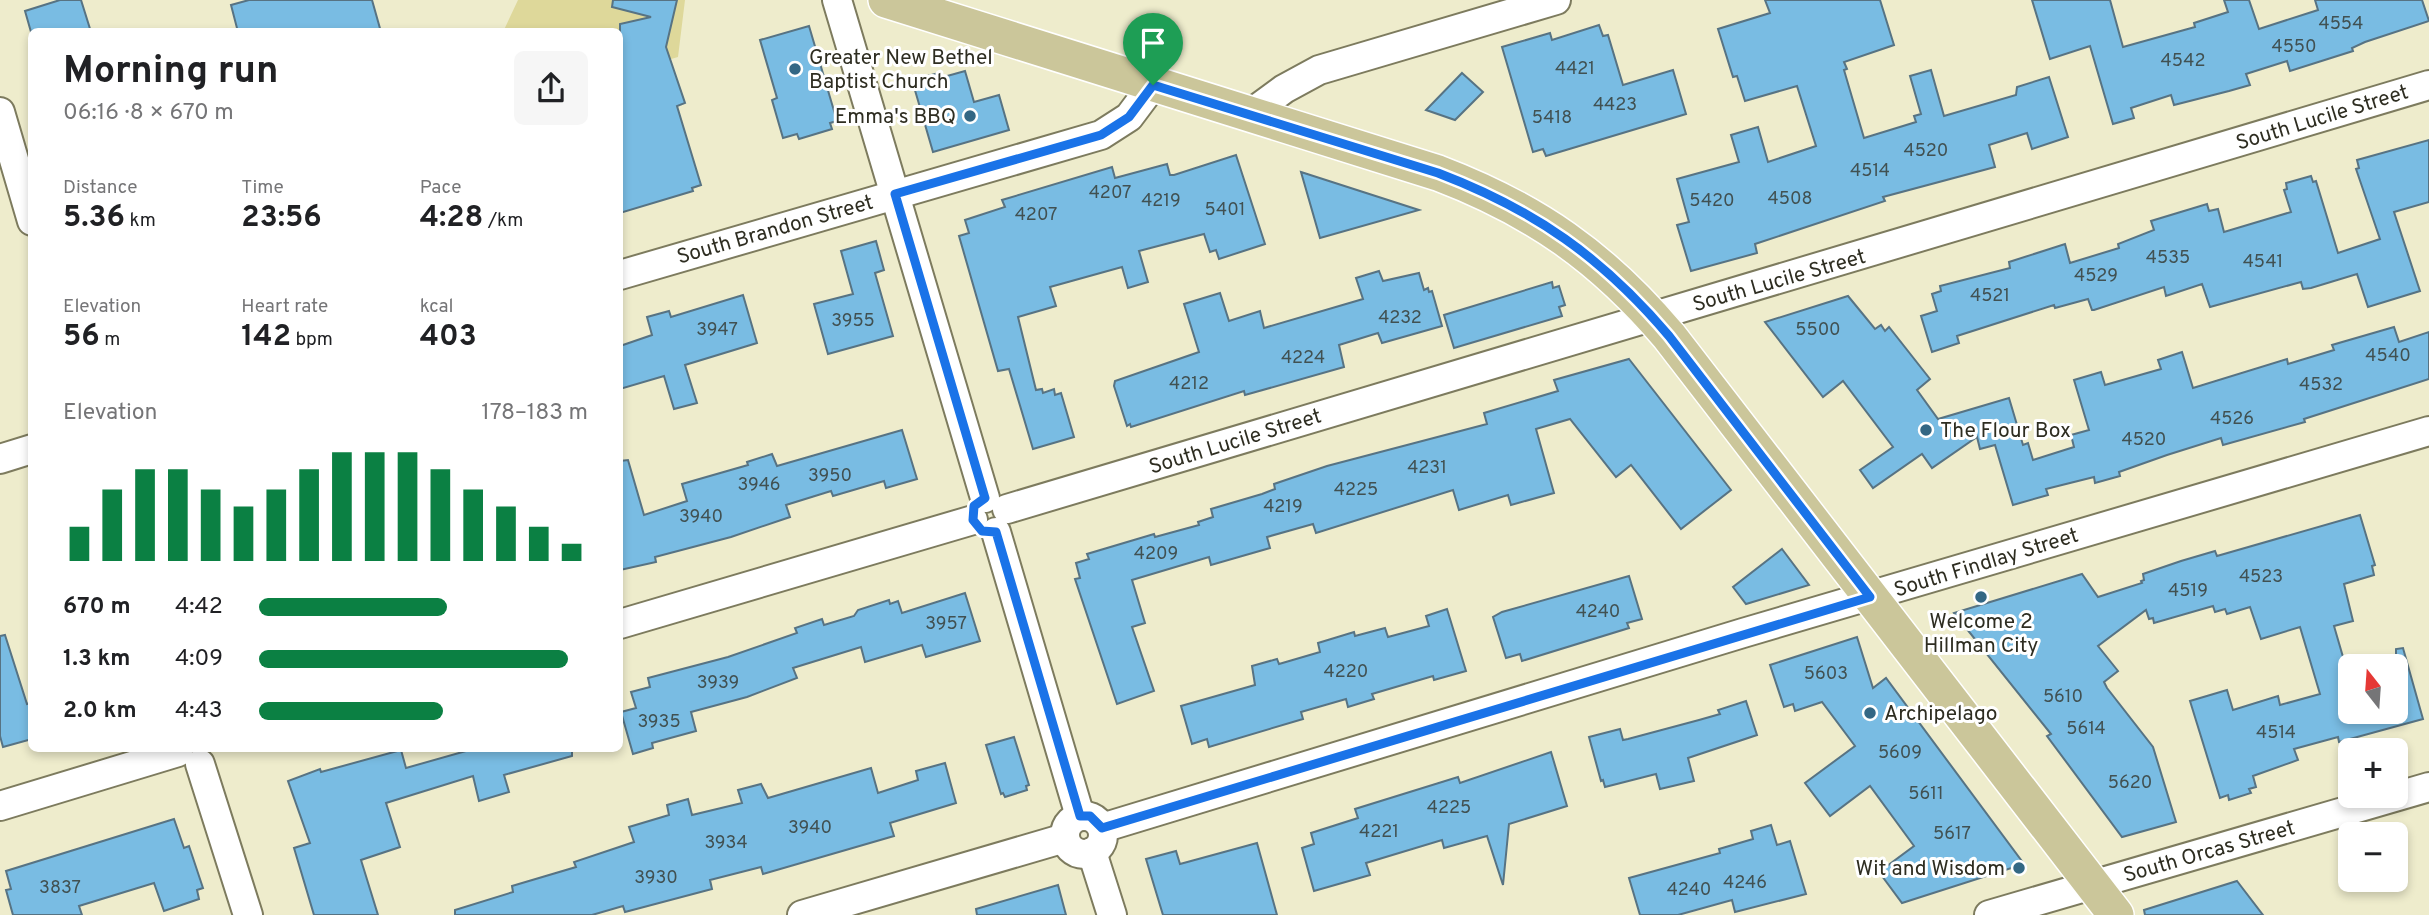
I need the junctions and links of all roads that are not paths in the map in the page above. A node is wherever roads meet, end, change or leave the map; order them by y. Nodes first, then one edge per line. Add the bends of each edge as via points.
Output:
1 (836, 0) edge
2 (886, 0) edge
3 (1556, 0) edge
4 (1153, 85) junction
5 (2429, 85) edge
6 (0, 112) edge
7 (1250, 114) junction
8 (895, 194) junction
9 (28, 207) edge
10 (623, 274) edge
11 (1652, 316) junction
12 (2429, 431) edge
13 (28, 450) edge
14 (0, 459) edge
15 (990, 515) junction
16 (1870, 597) junction
17 (623, 623) edge
18 (191, 754) edge
19 (2429, 787) edge
20 (0, 806) edge
21 (1085, 834) junction
22 (2093, 885) junction
23 (248, 915) edge
24 (802, 915) edge
25 (1112, 915) edge
26 (1989, 915) edge
27 (2116, 915) edge

1 - 8 street
2 - 4 main road
3 - 7 street via 1319,70
4 - 7 main road
4 - 8 street, South Brandon Street via 1129,117 1101,135
5 - 11 street, South Lucile Street
6 - 9 street
7 - 11 main road via 1438,173 1514,205 1582,249
8 - 10 street, South Brandon Street
8 - 15 street
11 - 15 street, South Lucile Street
11 - 16 main road
12 - 16 street, South Findlay Street
13 - 14 street
15 - 17 street, South Lucile Street
15 - 21 street
16 - 21 street, South Findlay Street
16 - 22 main road
18 - 20 street
18 - 23 street
19 - 22 street, South Orcas Street
21 - 24 street, South Findlay Street
21 - 25 street
22 - 26 street, South Orcas Street
22 - 27 main road

